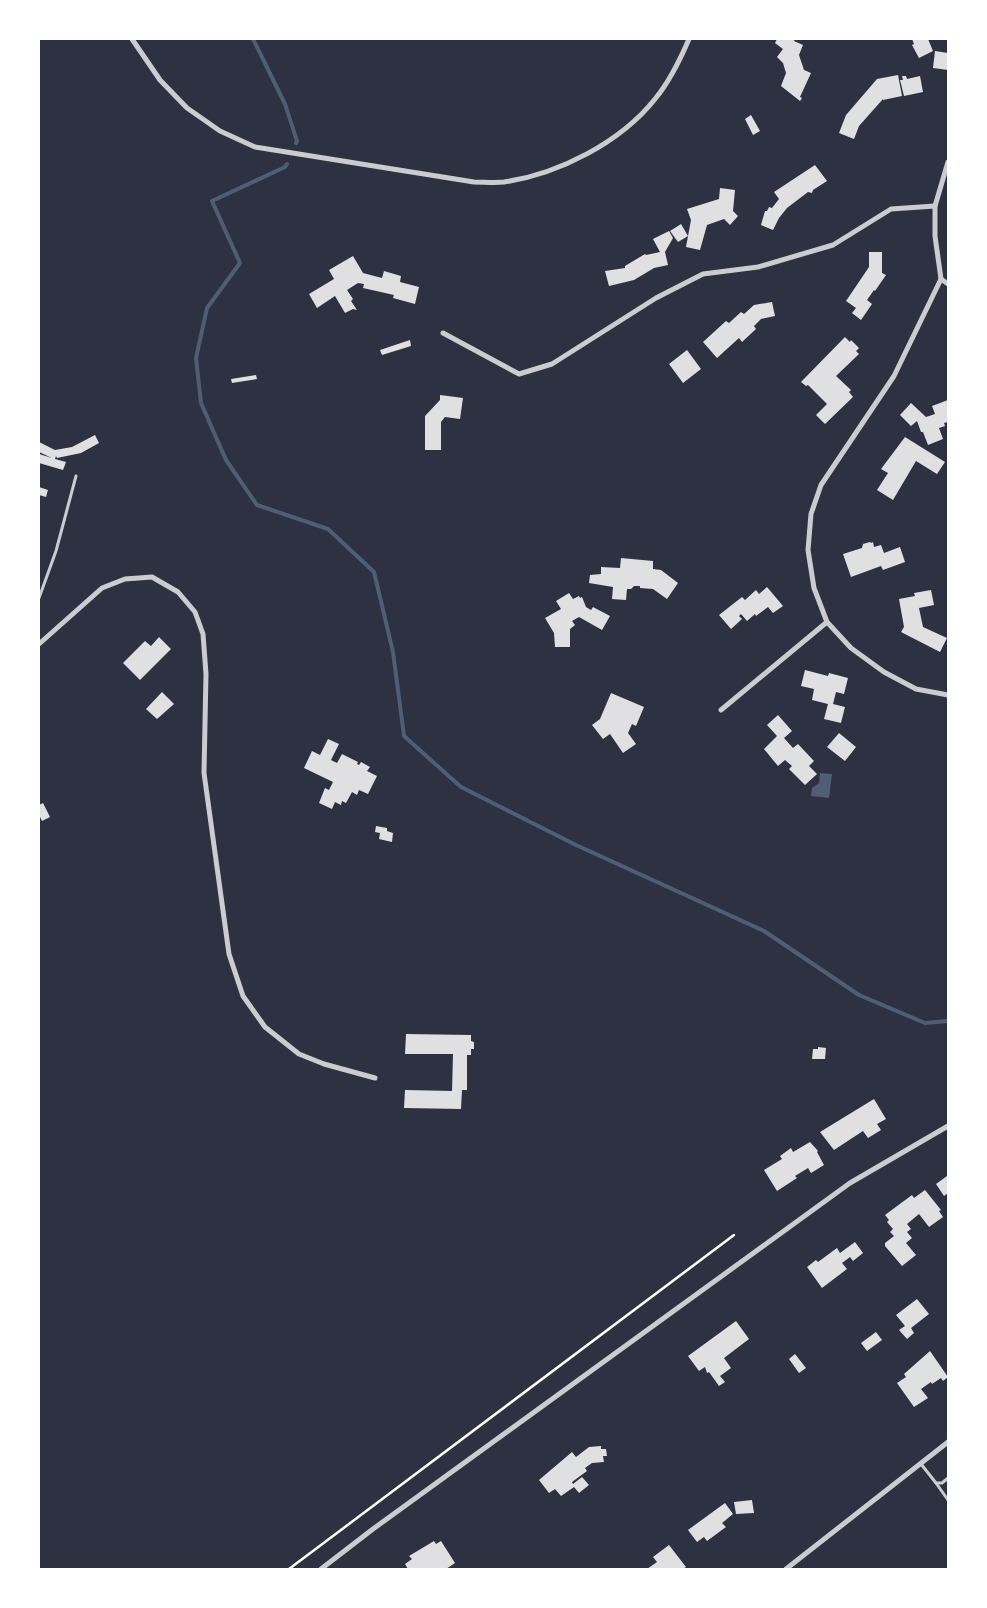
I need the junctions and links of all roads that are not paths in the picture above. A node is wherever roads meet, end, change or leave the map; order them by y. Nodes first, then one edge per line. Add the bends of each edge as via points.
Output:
1 (132, 39) edge
2 (689, 39) edge
3 (948, 162) edge
4 (935, 206) junction
5 (942, 279) junction
6 (948, 284) edge
7 (443, 333) dead end
8 (76, 476) dead end
9 (39, 598) edge
10 (827, 622) junction
11 (39, 644) edge
12 (948, 694) edge
13 (721, 710) dead end
14 (375, 1078) dead end
15 (948, 1126) edge
16 (948, 1442) edge
17 (921, 1464) junction
18 (948, 1478) edge
19 (936, 1482) junction
20 (948, 1500) edge
21 (321, 1569) edge
22 (786, 1569) edge

1 - 2 street via 160,80 187,108 220,131 255,147 474,182 504,182 554,169 598,148 621,132 655,99 678,65
3 - 4 street
4 - 5 street via 934,236
4 - 7 street via 891,209 833,245 758,267 703,274 656,298 552,364 519,374
5 - 6 street
5 - 10 street via 894,376 821,485 811,514 808,550 814,588
8 - 9 lane via 56,551
10 - 12 street via 851,648 884,672 916,689
10 - 13 street
11 - 14 street via 102,588 125,578 152,578 178,592 195,612 203,634 206,674 204,773 230,954 243,996 265,1027 299,1054
15 - 21 street via 850,1183
16 - 17 street
17 - 19 lane
17 - 22 street
18 - 19 lane via 942,1483
19 - 20 lane

